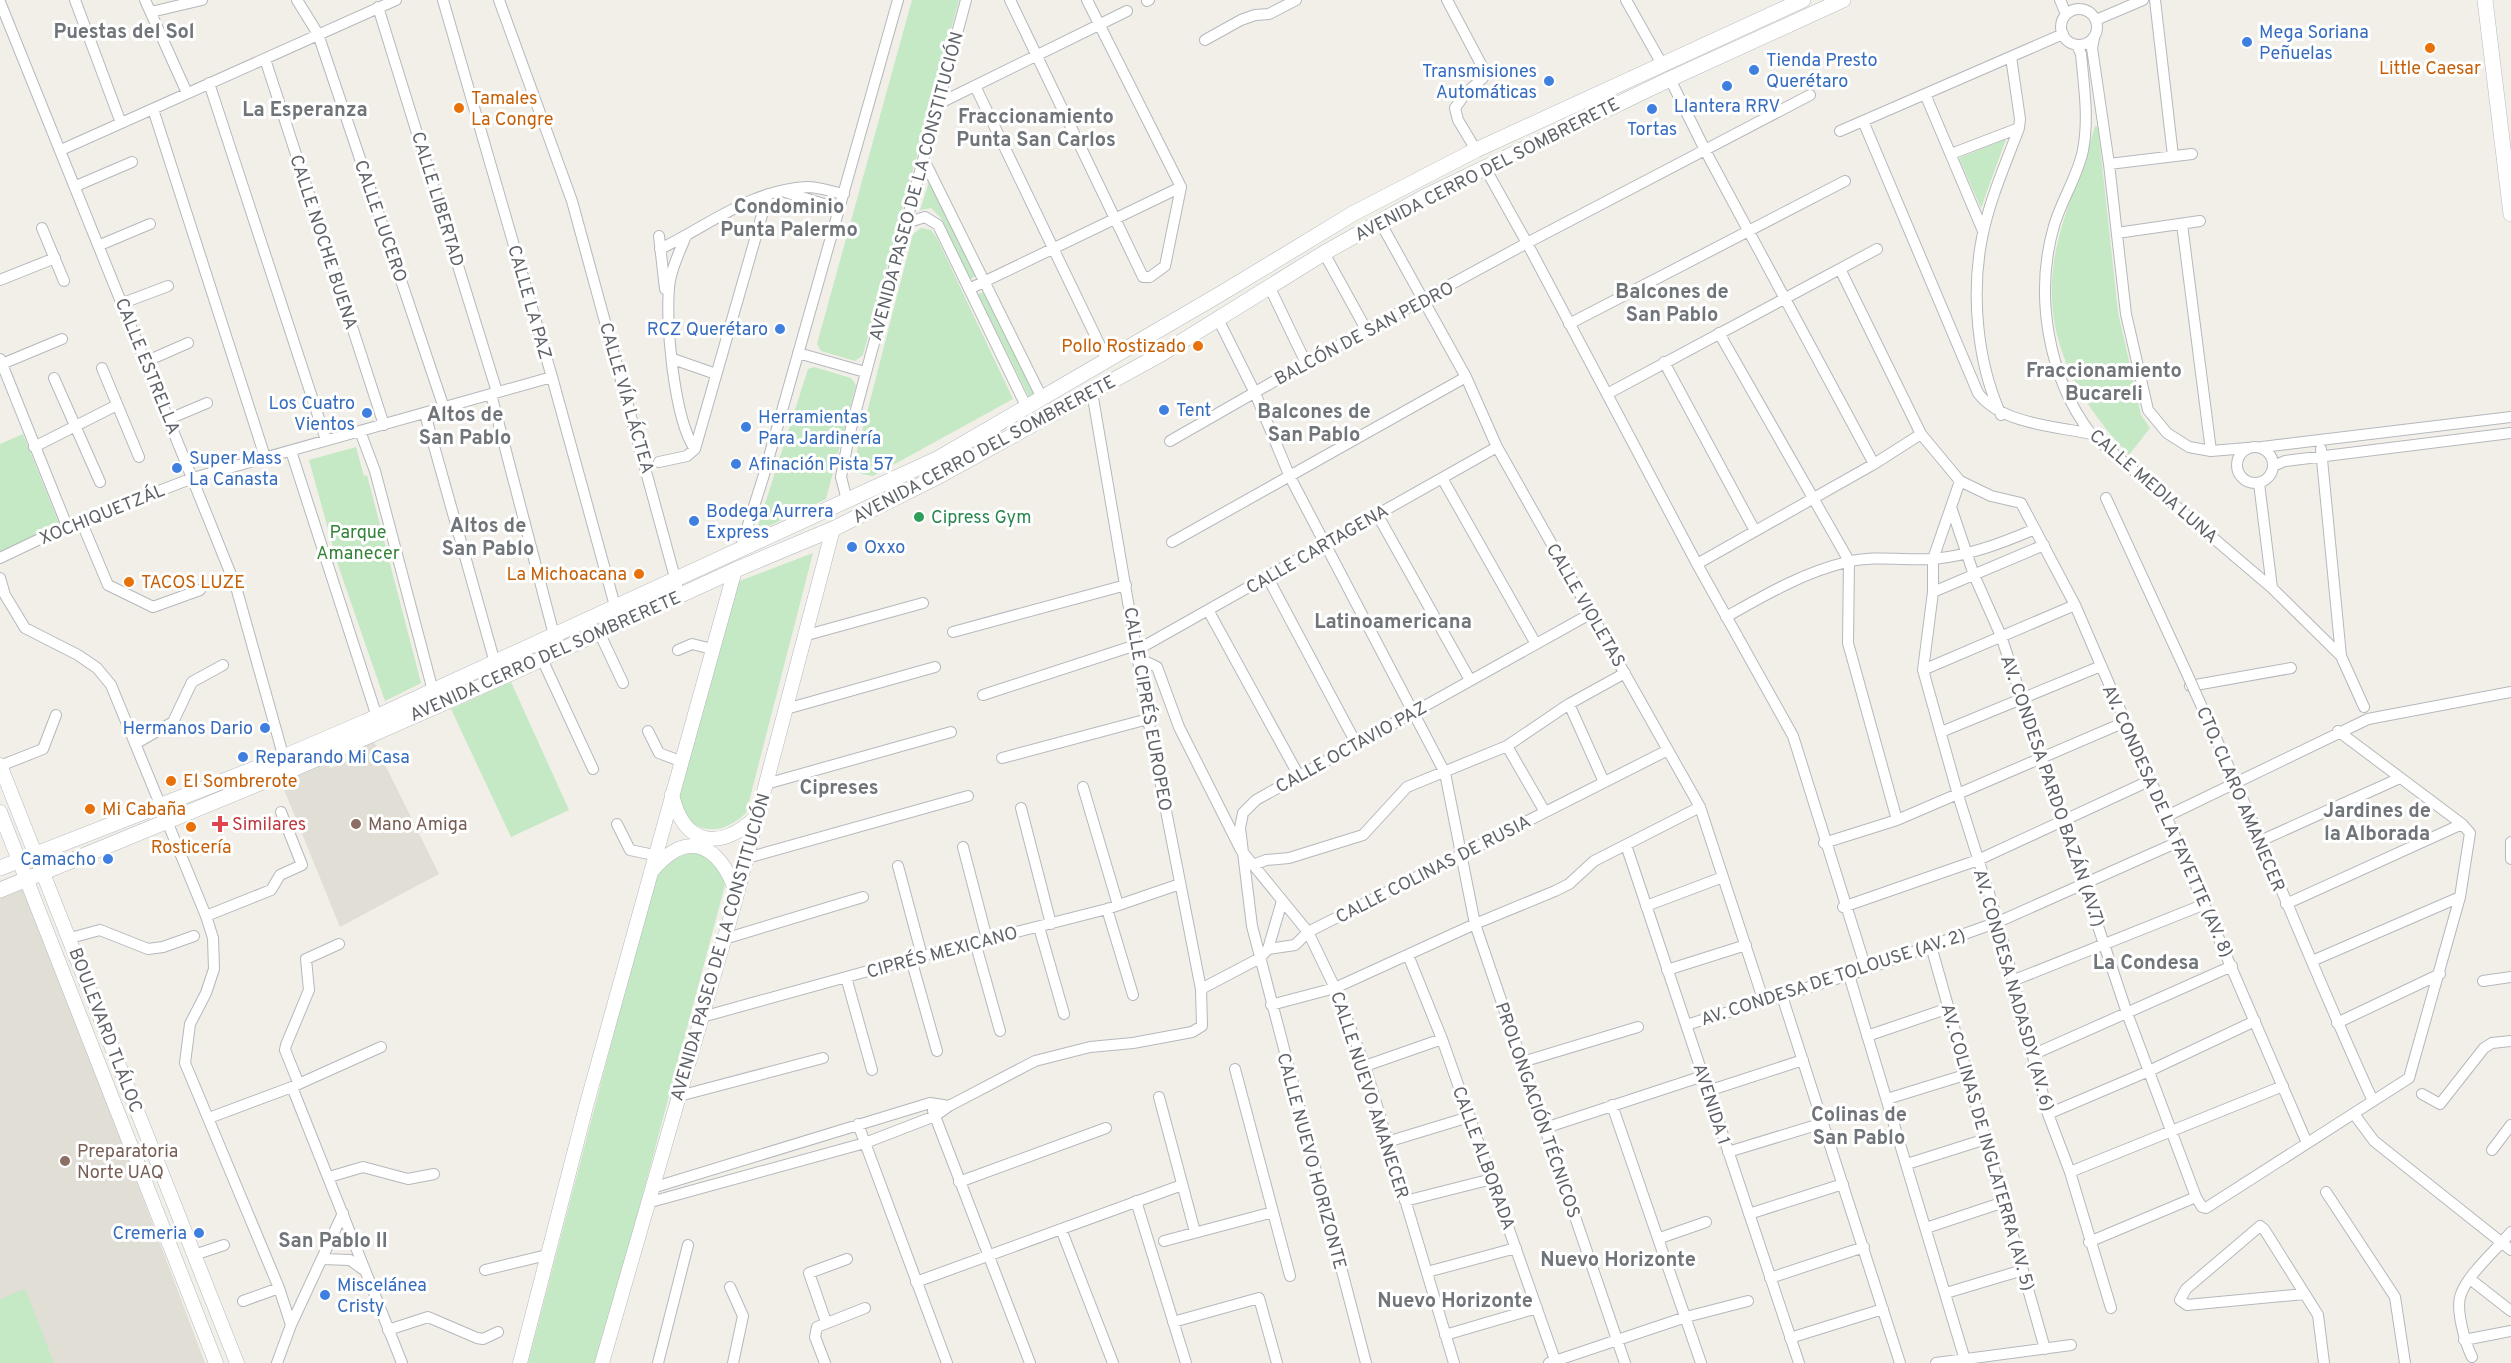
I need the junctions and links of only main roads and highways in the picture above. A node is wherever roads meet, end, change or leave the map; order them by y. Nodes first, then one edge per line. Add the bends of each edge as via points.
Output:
1 (1803, 0) edge
2 (1843, 0) edge
3 (2486, 2) edge
4 (1666, 72) junction
5 (2511, 214) edge
6 (286, 764) junction
7 (0, 868) edge
8 (0, 890) edge

1 - 4 main road, AVENIDA CERRO DEL SOMBRERETE
2 - 4 main road, AVENIDA CERRO DEL SOMBRERETE
3 - 5 main road
4 - 6 main road, AVENIDA CERRO DEL SOMBRERETE via 1476,150 1354,213 939,458 376,717
4 - 6 main road, AVENIDA CERRO DEL SOMBRERETE via 1379,220 1218,319 939,476 833,529 542,659
6 - 7 main road, AVENIDA CERRO DEL SOMBRERETE via 159,806
6 - 8 main road, AVENIDA CERRO DEL SOMBRERETE via 165,822

